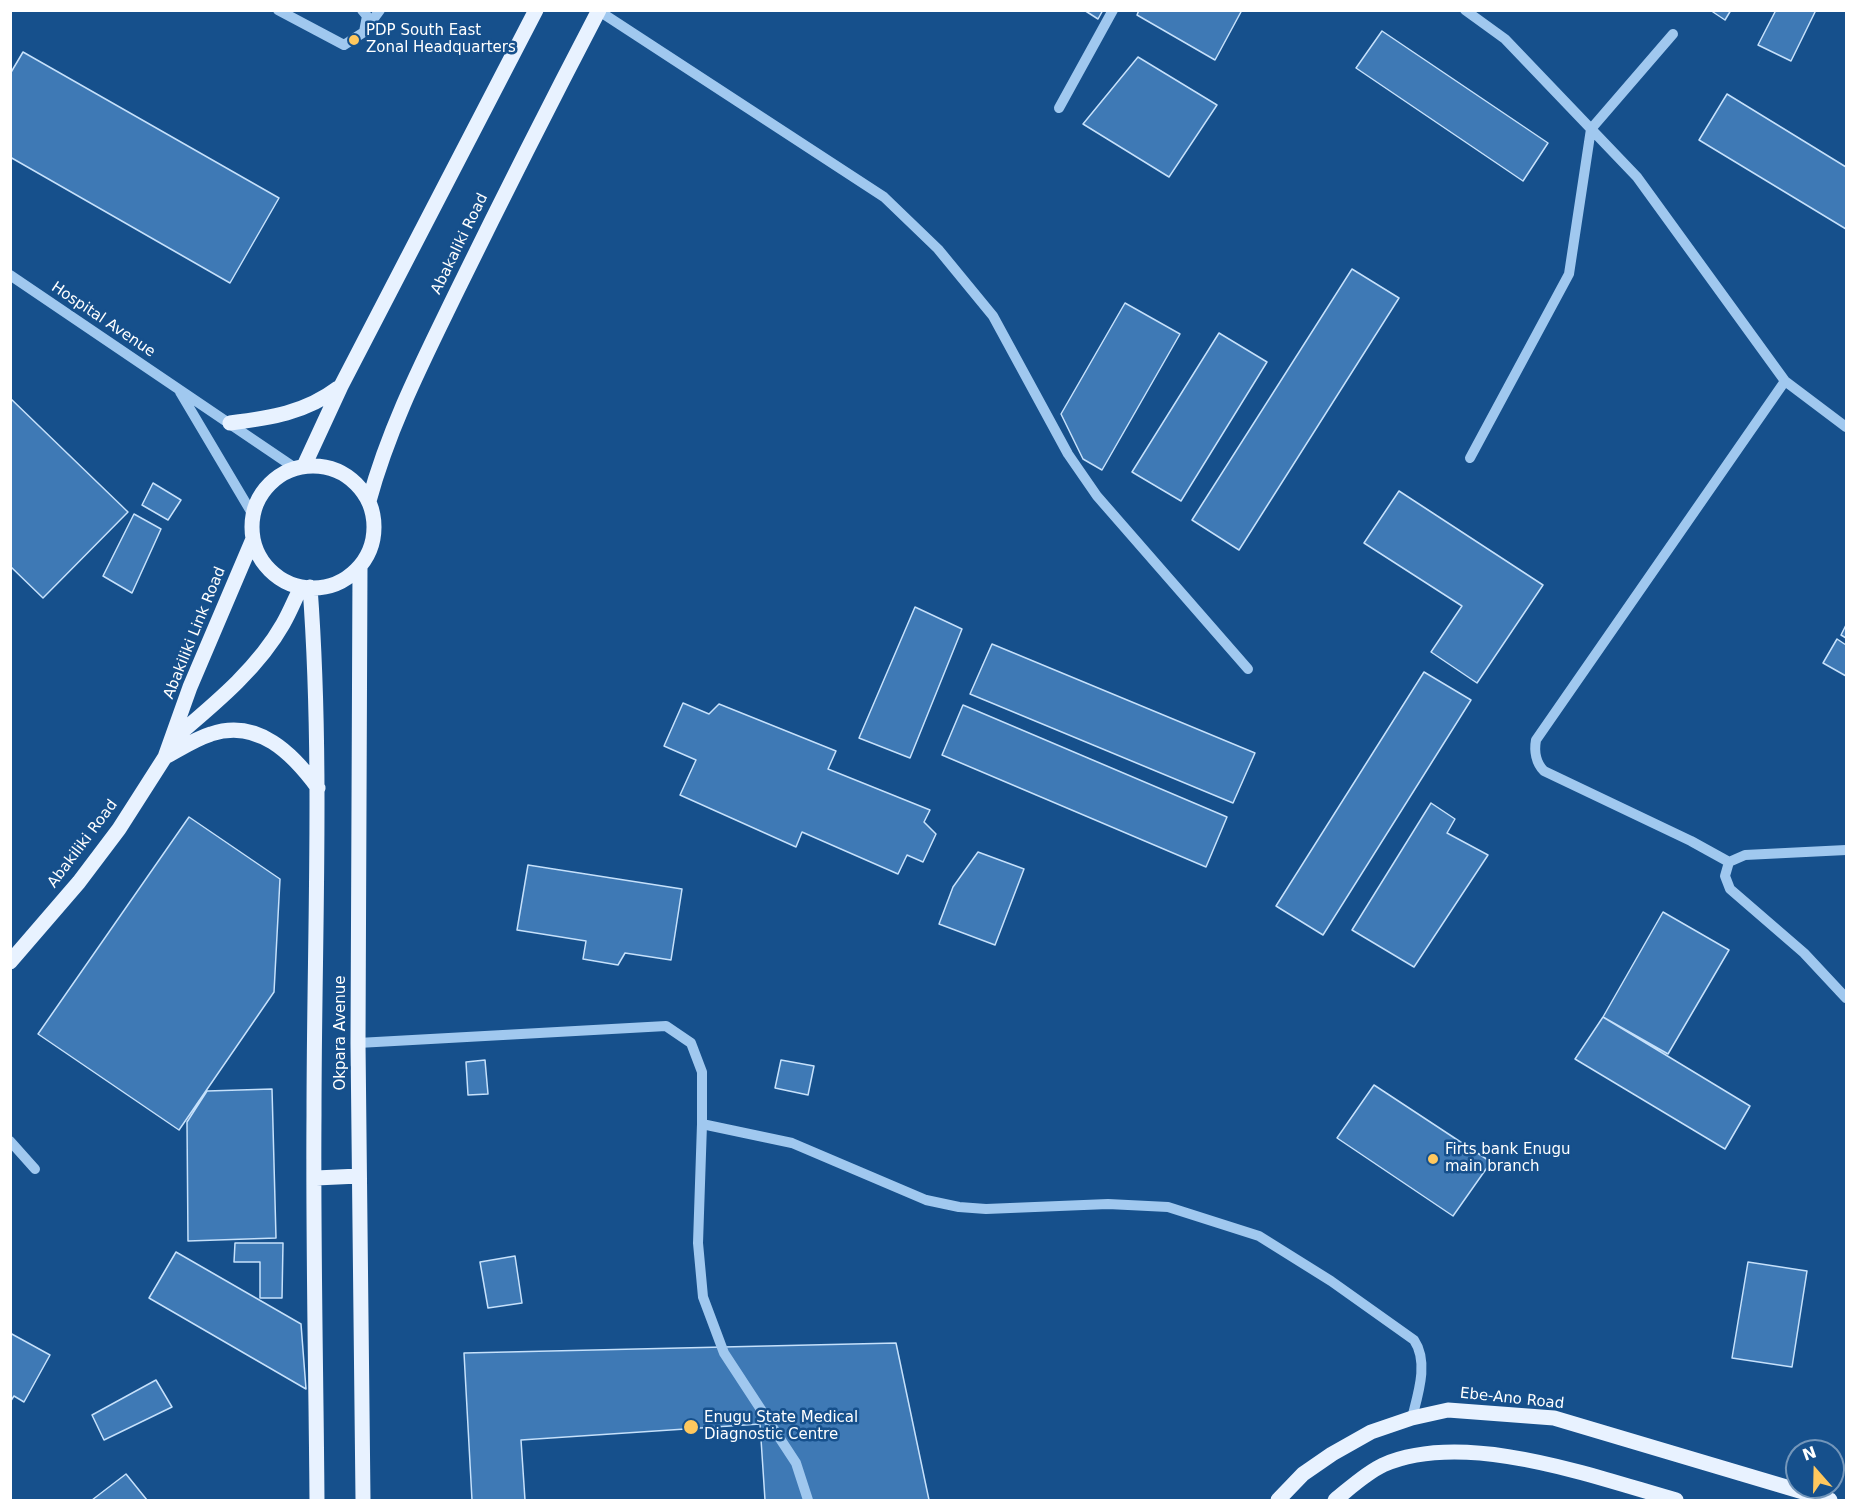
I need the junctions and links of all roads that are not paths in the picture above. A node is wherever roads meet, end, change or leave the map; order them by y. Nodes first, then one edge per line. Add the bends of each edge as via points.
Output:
1 (278, 10) edge
2 (362, 10) edge
3 (380, 10) edge
4 (536, 10) edge
5 (598, 10) edge
6 (1113, 10) edge
7 (1465, 10) edge
8 (364, 32) junction
9 (1673, 34) dead end
10 (1059, 108) dead end
11 (1591, 129) junction
12 (10, 275) edge
13 (1785, 381) junction
14 (341, 386) junction
15 (178, 389) junction
16 (230, 423) junction
17 (1846, 427) edge
18 (1470, 458) dead end
19 (300, 467) junction
20 (369, 501) junction
21 (253, 515) junction
22 (253, 540) junction
23 (360, 566) junction
24 (305, 587) junction
25 (1248, 669) dead end
26 (172, 740) junction
27 (165, 757) junction
28 (318, 788) junction
29 (1846, 850) edge
30 (1729, 862) junction
31 (10, 962) edge
32 (1846, 998) edge
33 (358, 1043) junction
34 (702, 1124) junction
35 (10, 1141) edge
36 (35, 1169) dead end
37 (359, 1176) junction
38 (316, 1178) junction
39 (1412, 1418) junction
40 (317, 1500) edge
41 (363, 1500) edge
42 (808, 1500) edge
43 (1278, 1500) edge
44 (1335, 1500) edge
45 (1676, 1500) edge
46 (1830, 1500) edge

1 - 8 street via 344,45
2 - 8 street via 367,16
3 - 8 street
4 - 14 main road
5 - 20 main road, Abakaliki Road via 408,392 379,464
5 - 25 street via 884,197 938,249 993,316 1068,454 1097,496
6 - 10 street
7 - 11 street via 1505,39
9 - 11 street
11 - 13 street via 1637,177
11 - 18 street via 1569,274
12 - 15 street, Hospital Avenue
13 - 17 street
13 - 30 street via 1534,747 1544,771
14 - 16 main road via 295,413
14 - 19 main road
15 - 16 street, Hospital Avenue
15 - 21 street
16 - 19 street, Hospital Avenue
19 - 20 main road via 337,470 356,483
19 - 21 main road via 268,486
20 - 23 main road via 374,540
21 - 22 main road
22 - 24 main road via 260,559 273,574
22 - 26 main road, Abakiliki Link Road via 190,687
23 - 24 main road via 336,583
23 - 33 main road, Okpara Avenue
24 - 26 main road via 256,662 218,702
24 - 28 main road, Okpara Avenue via 316,671
26 - 27 main road, Abakiliki Road
27 - 28 main road via 211,734 246,733 280,745
27 - 31 main road, Abakiliki Road via 113,838
28 - 38 main road, Okpara Avenue
29 - 30 street via 1745,855
30 - 32 street via 1725,876 1730,889 1804,953
33 - 34 street via 666,1026 691,1042 702,1072
33 - 37 main road, Okpara Avenue
34 - 39 street via 792,1143 926,1200 959,1208 1107,1204 1168,1207 1258,1236 1331,1281 1414,1340 1420,1348 1421,1369
34 - 42 street via 698,1243 703,1297 724,1353 796,1463
35 - 36 street
37 - 38 main road
37 - 41 main road, Okpara Avenue
38 - 40 main road, Okpara Avenue
39 - 43 main road, Ebe-Ano Road via 1371,1432 1332,1454 1303,1474
39 - 46 main road, Ebe-Ano Road via 1448,1410 1554,1418
44 - 45 main road via 1383,1465 1416,1456 1465,1451 1546,1462

